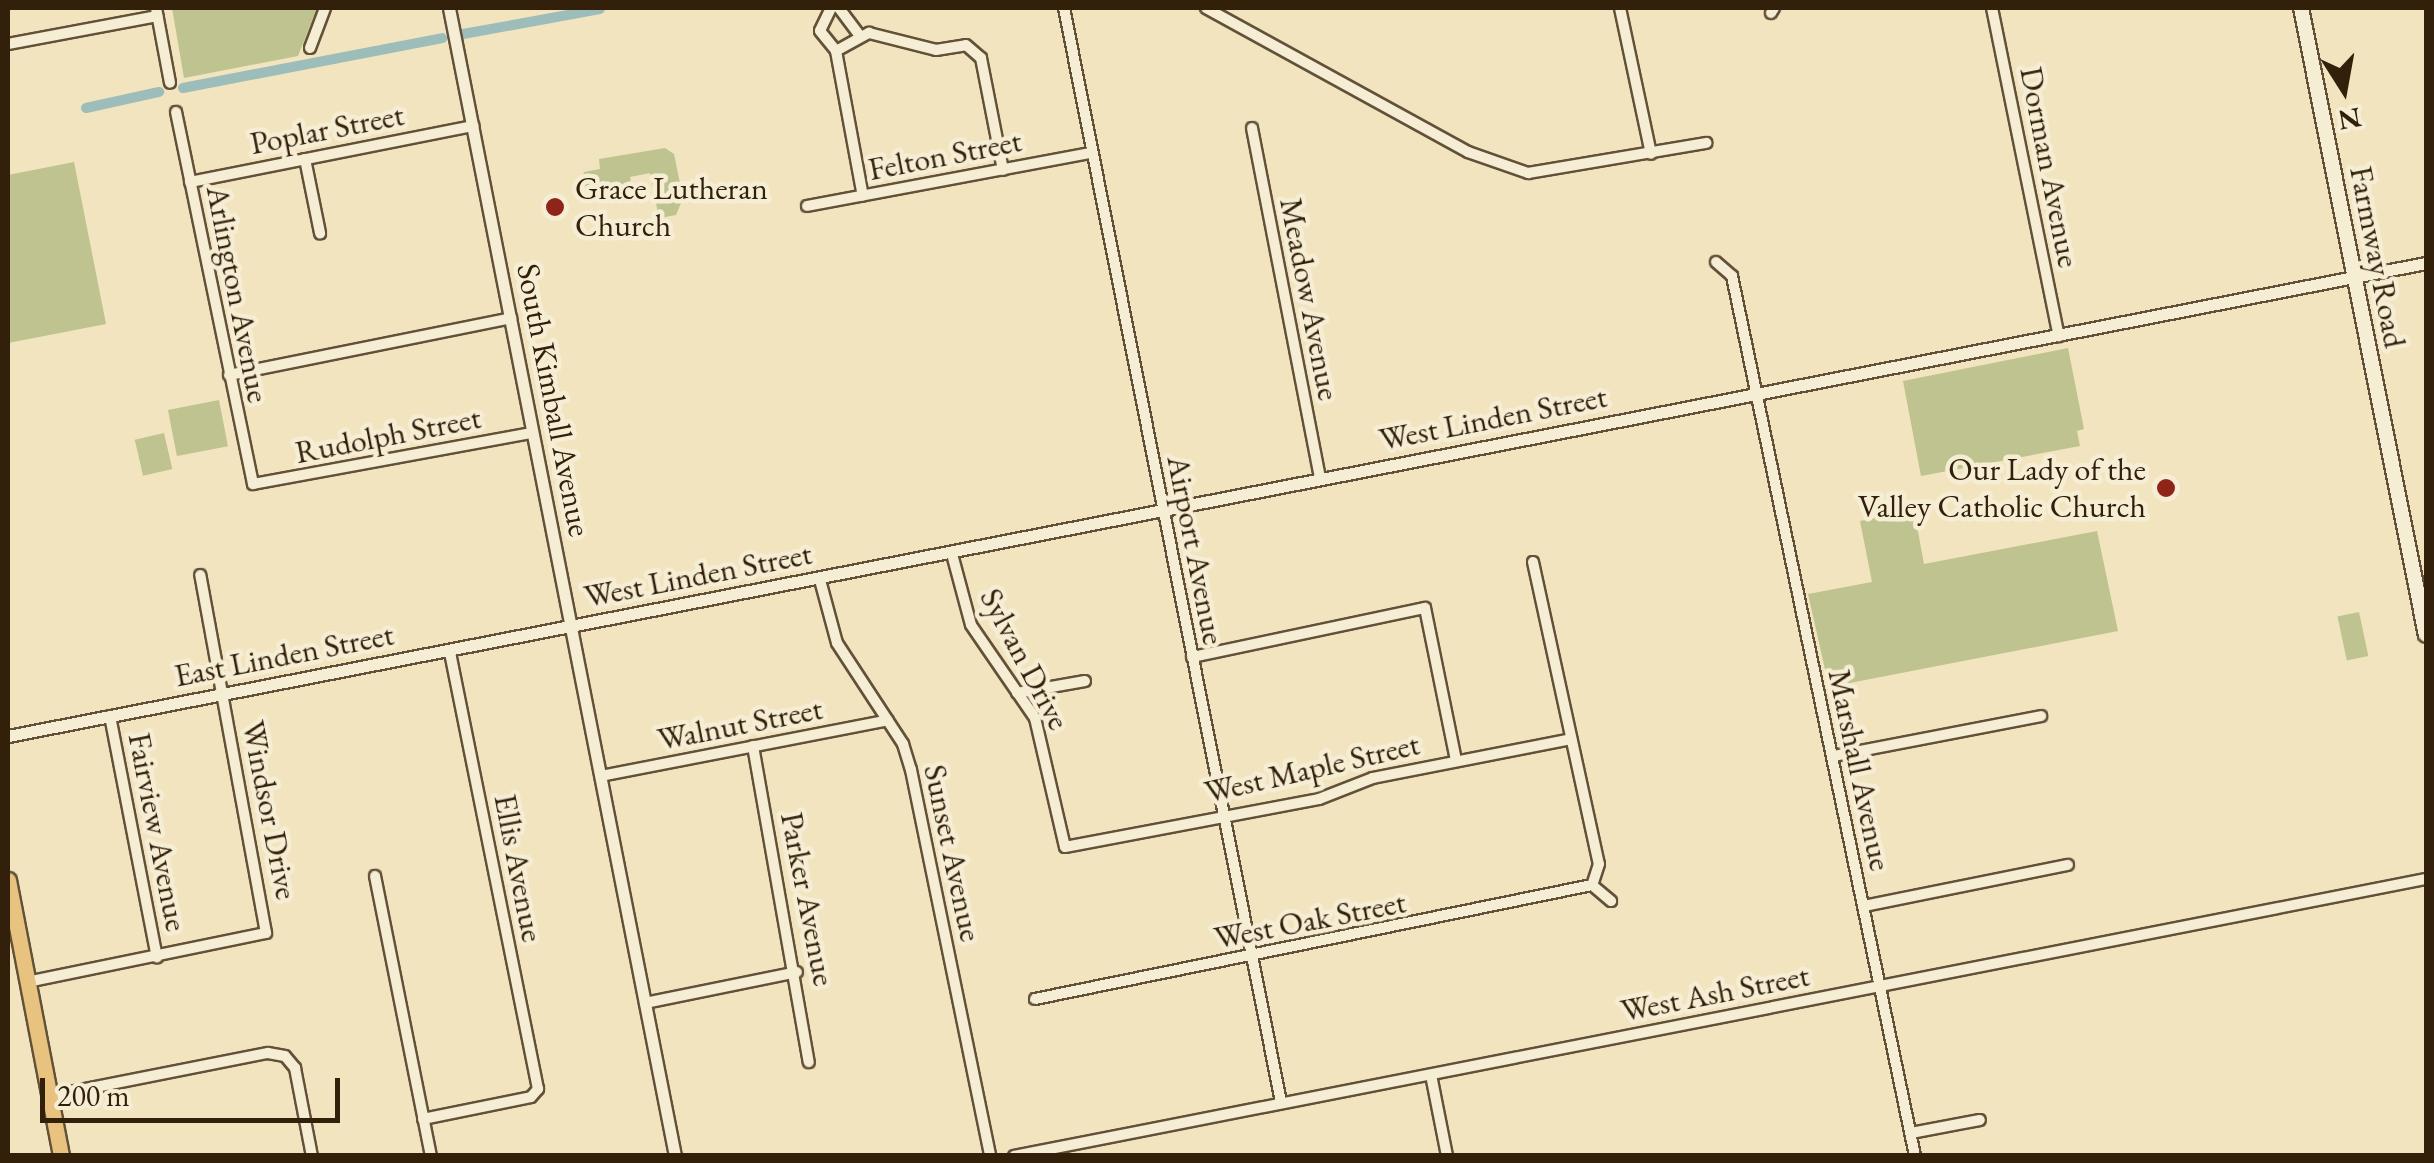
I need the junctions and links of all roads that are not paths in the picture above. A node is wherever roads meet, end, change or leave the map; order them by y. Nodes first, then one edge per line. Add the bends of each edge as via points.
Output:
1 (325, 8) edge
2 (449, 8) edge
3 (830, 8) edge
4 (839, 8) edge
5 (1064, 8) edge
6 (1206, 8) edge
7 (1620, 8) edge
8 (1992, 8) edge
9 (2301, 8) edge
10 (156, 12) edge
11 (859, 36) junction
12 (8, 44) edge
13 (310, 48) dead end
14 (836, 52) junction
15 (170, 83) dead end
16 (176, 112) dead end
17 (474, 126) junction
18 (1252, 128) dead end
19 (1706, 143) dead end
20 (1092, 153) junction
21 (1651, 154) junction
22 (305, 160) junction
23 (1003, 170) junction
24 (190, 182) junction
25 (863, 196) junction
26 (807, 206) dead end
27 (320, 233) dead end
28 (1716, 262) dead end
29 (2426, 264) edge
30 (2353, 280) junction
31 (510, 318) junction
32 (2059, 336) junction
33 (228, 374) junction
34 (1754, 396) junction
35 (532, 432) junction
36 (1320, 480) junction
37 (252, 484) joint
38 (1162, 512) junction
39 (952, 554) junction
40 (1532, 562) dead end
41 (200, 575) dead end
42 (820, 580) junction
43 (570, 628) junction
44 (2426, 635) edge
45 (450, 652) junction
46 (1192, 657) junction
47 (1084, 680) dead end
48 (1017, 693) junction
49 (224, 695) junction
50 (110, 716) junction
51 (2041, 716) dead end
52 (888, 720) junction
53 (8, 736) edge
54 (1571, 739) junction
55 (753, 746) junction
56 (1834, 756) junction
57 (1456, 761) junction
58 (600, 776) junction
59 (1224, 816) junction
60 (1065, 847) joint
61 (2068, 865) dead end
62 (375, 876) dead end
63 (2426, 879) edge
64 (8, 880) edge
65 (1592, 885) junction
66 (1611, 900) dead end
67 (1864, 906) junction
68 (1252, 956) junction
69 (156, 957) junction
70 (796, 972) junction
71 (28, 982) junction
72 (1880, 986) junction
73 (1035, 999) dead end
74 (646, 1003) junction
75 (810, 1062) dead end
76 (1431, 1075) junction
77 (50, 1096) junction
78 (1281, 1102) junction
79 (423, 1118) junction
80 (1980, 1120) dead end
81 (1911, 1134) junction
82 (62, 1156) edge
83 (312, 1156) edge
84 (430, 1156) edge
85 (675, 1156) edge
86 (990, 1156) edge
87 (1014, 1156) edge
88 (1446, 1156) edge
89 (1916, 1156) edge

1 - 13 street
2 - 17 street, South Kimball Avenue
3 - 14 street via 820,31
4 - 11 street
5 - 20 street, Airport Avenue
6 - 21 street via 1468,152 1528,173
7 - 21 street
8 - 32 street, Dorman Avenue
9 - 30 main road, Farmway Road
10 - 12 street
10 - 15 street
11 - 14 street
11 - 23 street via 936,50 966,45 981,58
14 - 25 street
16 - 24 street, Arlington Avenue
17 - 22 street, Poplar Street
17 - 31 street, South Kimball Avenue
18 - 36 street, Meadow Avenue
19 - 21 street
20 - 23 street, Felton Street
20 - 38 street, Airport Avenue
22 - 24 street, Poplar Street
22 - 27 street
23 - 25 street, Felton Street
24 - 33 street, Arlington Avenue
25 - 26 street, Felton Street
28 - 34 street, Marshall Avenue via 1732,276
29 - 30 street, West Linden Street
30 - 32 street, West Linden Street
30 - 44 main road, Farmway Road
31 - 33 street
31 - 35 street, South Kimball Avenue
32 - 34 street, West Linden Street
33 - 37 street, Arlington Avenue
34 - 36 street, West Linden Street
34 - 56 street, Marshall Avenue
35 - 37 street, Rudolph Street
35 - 43 street, South Kimball Avenue
36 - 38 street, West Linden Street
38 - 39 street, West Linden Street
38 - 46 street, Airport Avenue
39 - 42 street, West Linden Street
39 - 48 street, Sylvan Drive via 971,625
40 - 54 street
41 - 49 street, Windsor Drive
42 - 43 street, West Linden Street
42 - 52 street, Sunset Avenue via 837,642
43 - 45 street, East Linden Street
43 - 58 street, South Kimball Avenue
45 - 49 street, East Linden Street
45 - 79 street, Ellis Avenue via 537,1095
46 - 57 street via 1424,608
46 - 59 street, Airport Avenue
47 - 48 street
48 - 60 street, Sylvan Drive via 1045,745
49 - 50 street, East Linden Street
49 - 69 street, Windsor Drive via 266,933
50 - 53 street, East Linden Street
50 - 69 street, Fairview Avenue
51 - 56 street
52 - 55 street, Walnut Street
52 - 86 street, Sunset Avenue via 912,770
54 - 57 street, West Maple Street
54 - 65 street via 1600,864
55 - 58 street, Walnut Street
55 - 70 street, Parker Avenue
56 - 67 street, Marshall Avenue
57 - 59 street, West Maple Street via 1373,778 1319,799
58 - 74 street, South Kimball Avenue
59 - 60 street, West Maple Street
59 - 68 street, Airport Avenue
61 - 67 street
62 - 79 street
63 - 72 street, West Ash Street
64 - 71 main road
65 - 66 street
65 - 68 street, West Oak Street
67 - 72 street, Marshall Avenue
68 - 73 street, West Oak Street
68 - 78 street, Airport Avenue
69 - 71 street, Windsor Drive
70 - 74 street
70 - 75 street, Parker Avenue
71 - 77 main road
72 - 76 street, West Ash Street
72 - 81 street, Marshall Avenue
74 - 85 street, South Kimball Avenue
76 - 78 street, West Ash Street
76 - 88 street
77 - 82 main road
77 - 83 street via 268,1053 285,1056 295,1068
78 - 87 street, West Ash Street
79 - 84 street
80 - 81 street
81 - 89 street, Marshall Avenue

